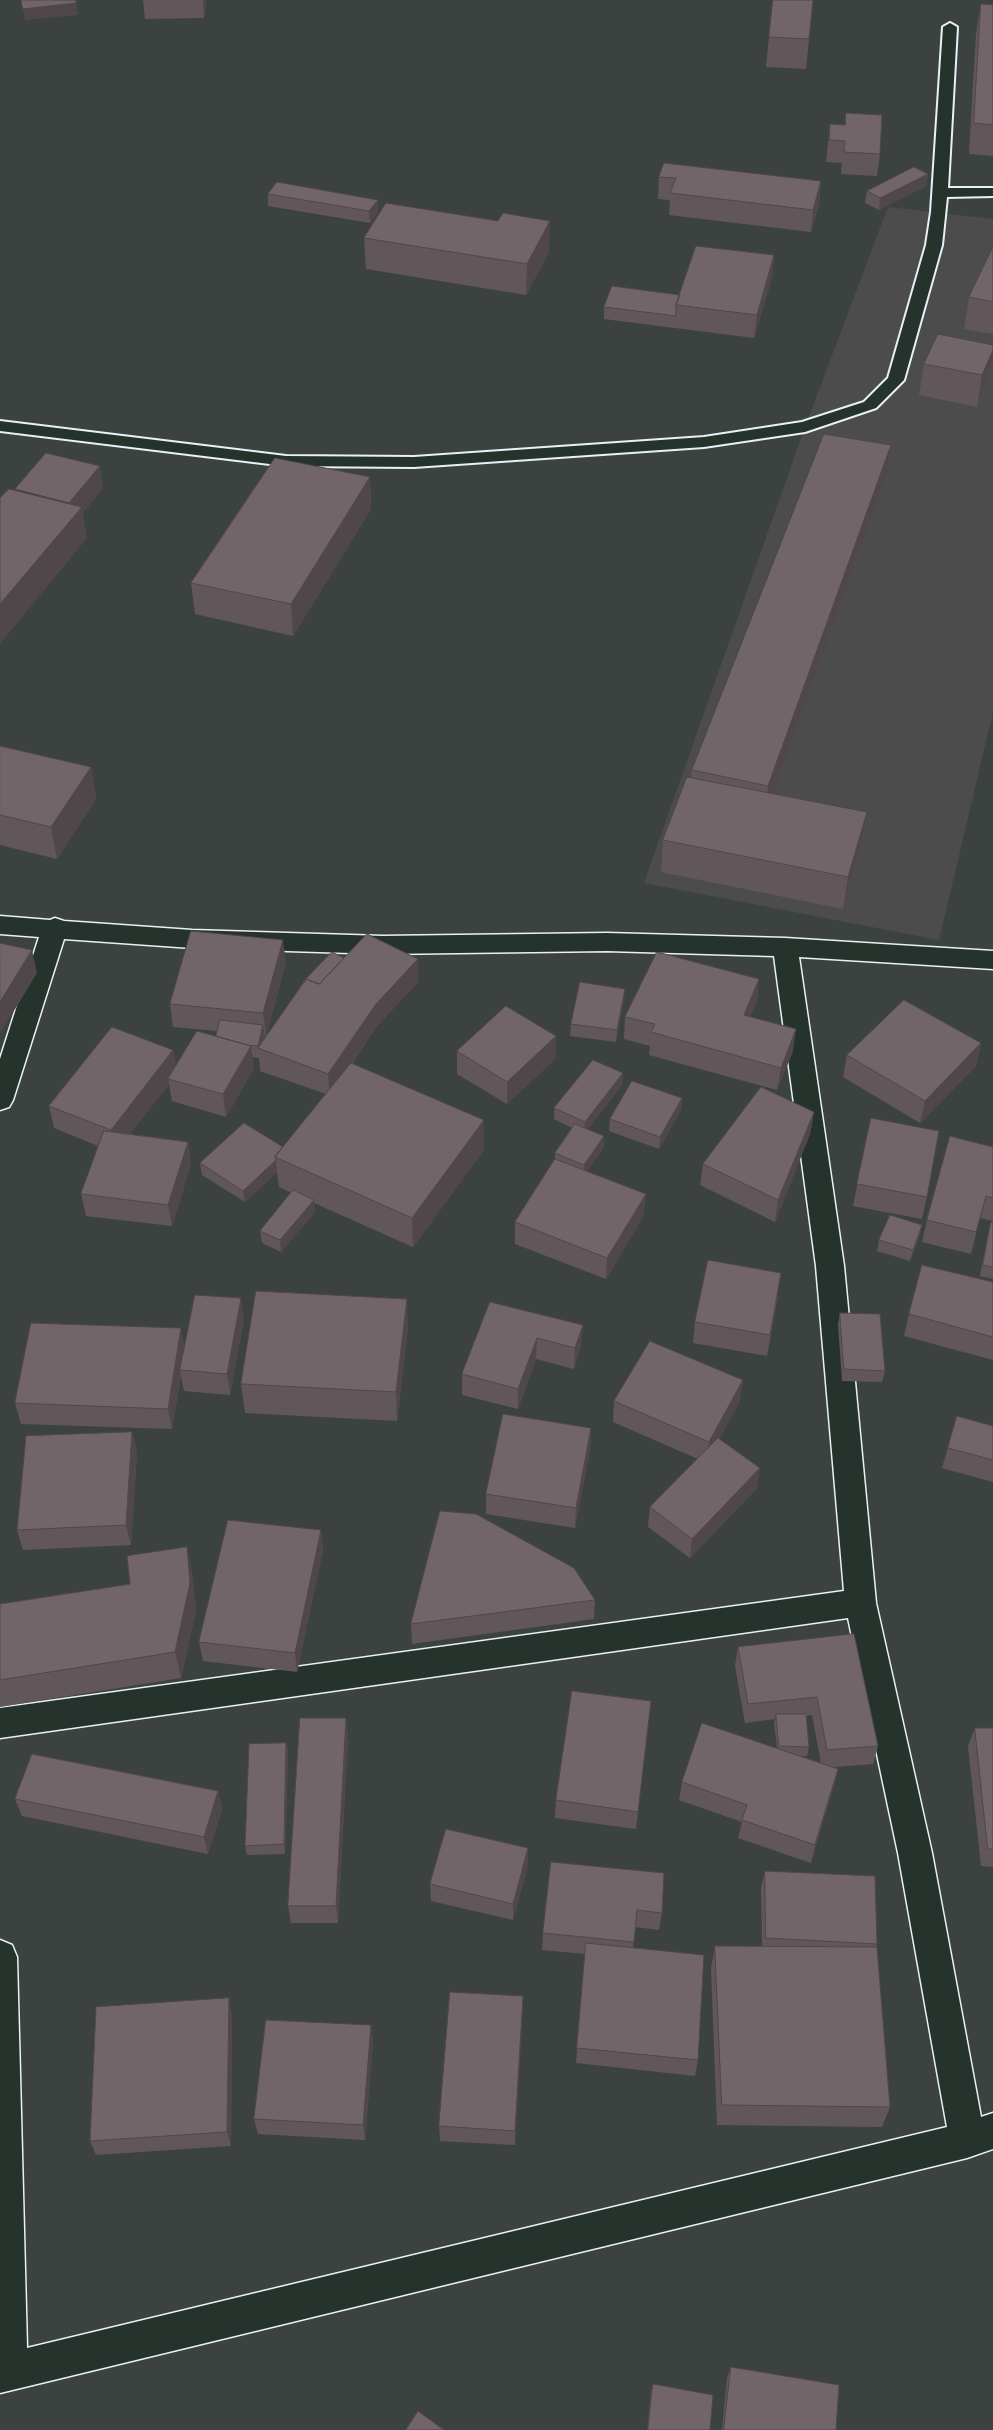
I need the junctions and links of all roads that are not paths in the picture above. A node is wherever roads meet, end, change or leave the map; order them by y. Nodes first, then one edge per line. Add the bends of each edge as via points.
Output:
1 (950, 28) dead end
2 (993, 192) edge
3 (939, 193) junction
4 (0, 426) edge
5 (0, 924) edge
6 (56, 927) junction
7 (785, 947) junction
8 (993, 960) edge
9 (0, 1100) edge
10 (860, 1603) junction
11 (0, 1722) edge
12 (0, 1957) edge
13 (980, 2136) edge
14 (4, 2373) edge

1 - 3 lane
2 - 3 lane
3 - 4 lane via 934,245 896,380 870,404 805,427 704,442 414,462 343,462 286,461
5 - 6 street
6 - 7 street via 192,939 354,944 607,942
6 - 9 street
7 - 8 street
7 - 10 street via 830,1266
10 - 11 street
10 - 13 street
12 - 14 street
13 - 14 street

